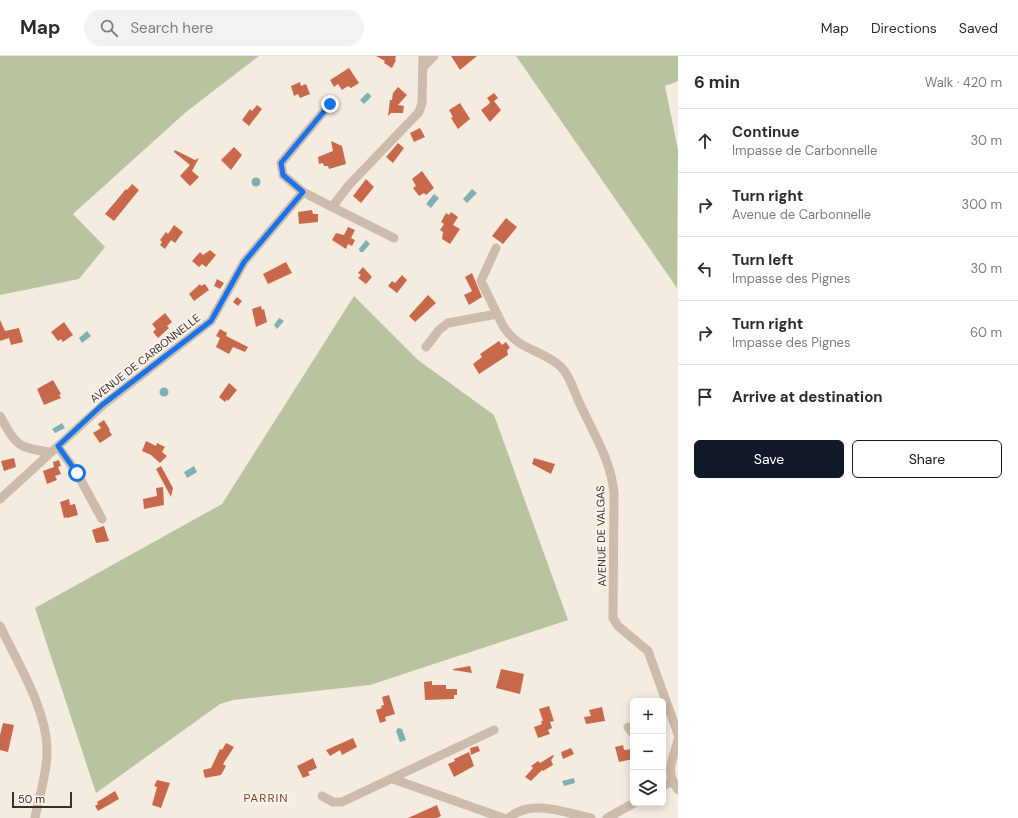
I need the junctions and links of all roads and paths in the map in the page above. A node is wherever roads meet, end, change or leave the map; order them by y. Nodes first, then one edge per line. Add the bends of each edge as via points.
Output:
1 (423, 56) edge
2 (434, 56) edge
3 (423, 67) junction
4 (330, 104) dead end
5 (303, 192) junction
6 (332, 207) junction
7 (394, 238) dead end
8 (496, 248) dead end
9 (497, 314) junction
10 (426, 347) dead end
11 (0, 416) edge
12 (54, 449) junction
13 (0, 499) edge
14 (102, 519) dead end
15 (0, 626) edge
16 (494, 730) dead end
17 (678, 734) edge
18 (678, 740) edge
19 (393, 779) junction
20 (666, 782) edge
21 (678, 790) edge
22 (322, 796) dead end
23 (630, 805) edge
24 (34, 818) edge
25 (503, 818) edge
26 (509, 818) edge
27 (591, 818) edge
28 (607, 818) edge

1 - 3 street
2 - 3 street
3 - 6 street via 422,103 419,112 349,185
4 - 5 street via 281,163 283,175
5 - 6 street
5 - 12 street, AVENUE DE CARBONNELLE via 244,262 211,321 102,405
6 - 7 street
8 - 9 street, AVENUE DE VALGAS via 481,281
9 - 10 street via 448,324 439,330
9 - 17 street, AVENUE DE VALGAS via 507,332 522,346 561,367 604,453 614,493 613,618 618,626 650,655
11 - 12 street via 18,444 32,450
12 - 13 street, AVENUE DE CARBONNELLE
12 - 14 street via 77,473
15 - 24 street via 33,696 45,730 48,751
16 - 19 street
18 - 20 street
19 - 22 street via 338,803
19 - 25 street
20 - 21 street
23 - 28 street
26 - 27 street via 522,809 534,808

